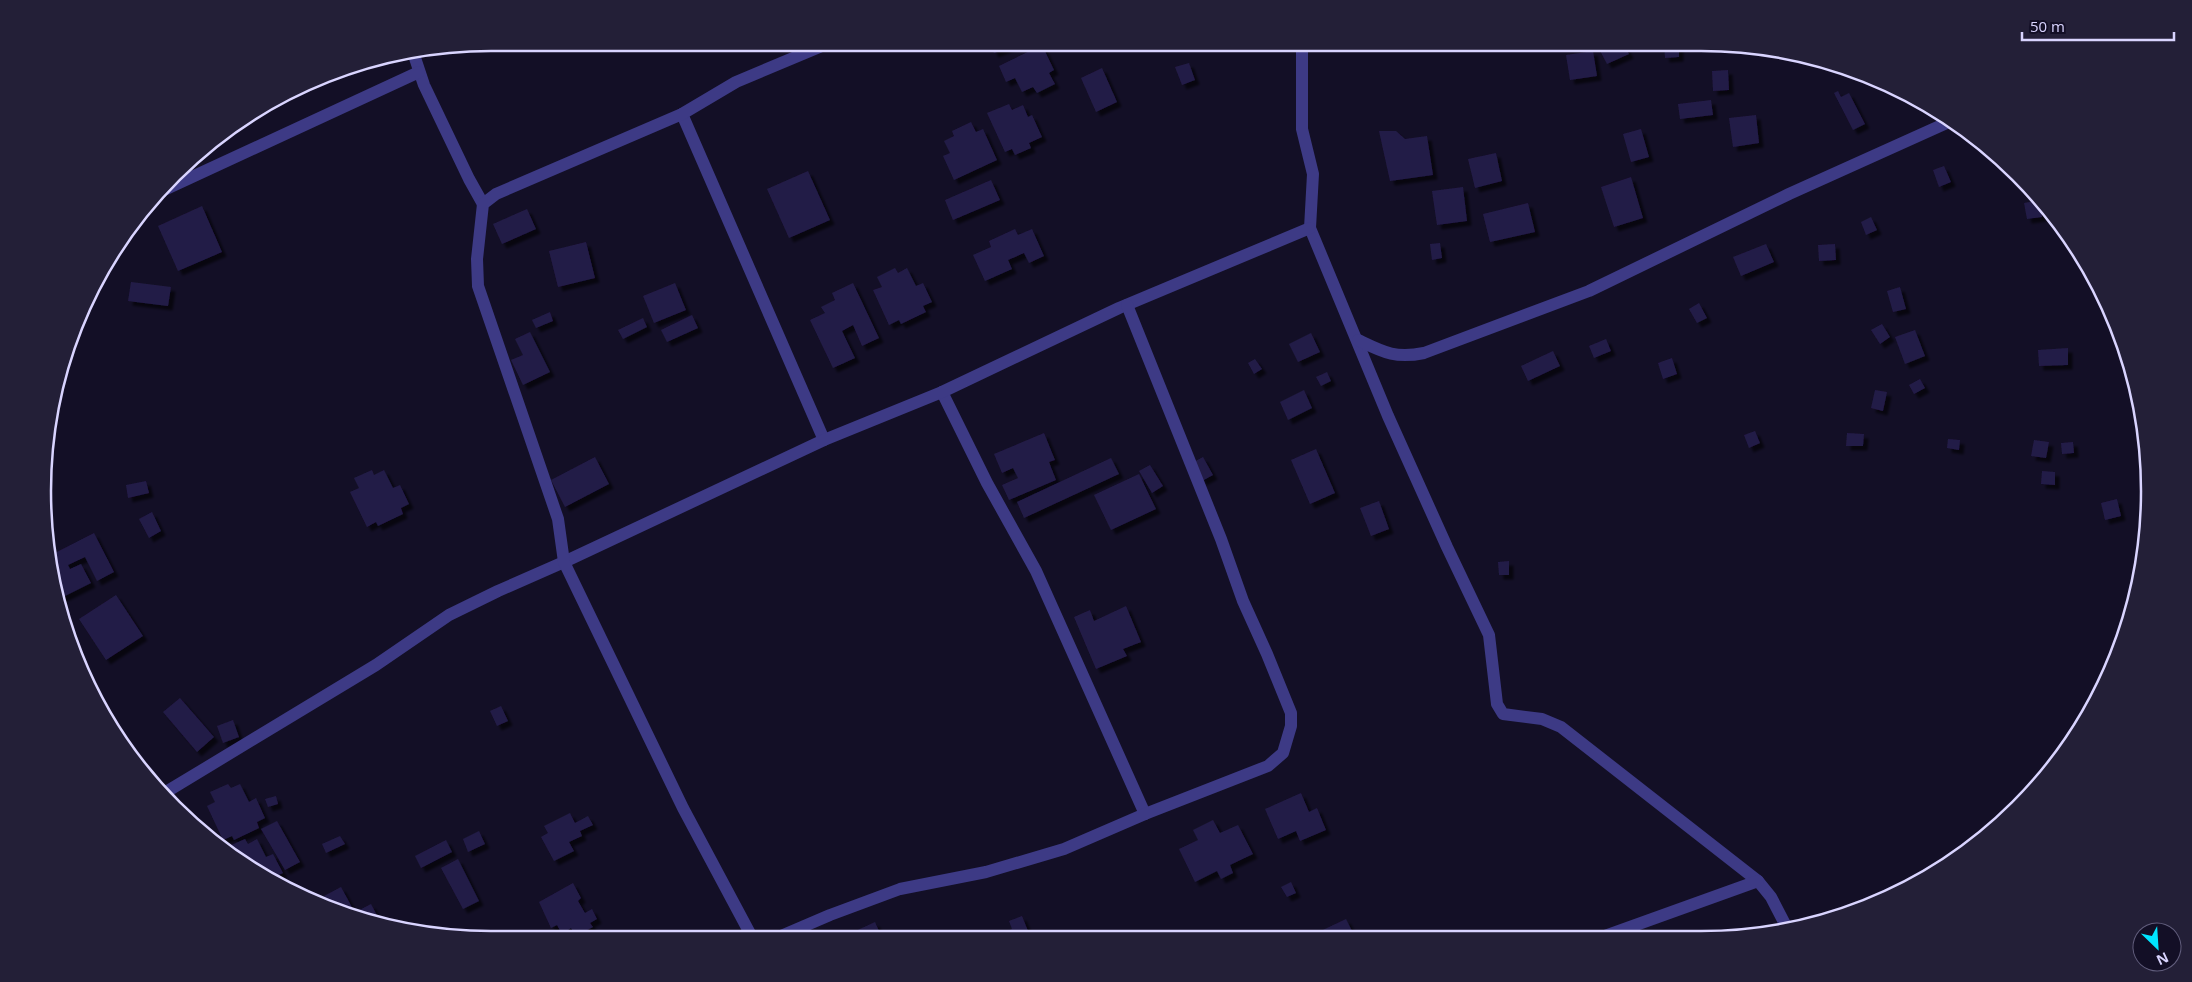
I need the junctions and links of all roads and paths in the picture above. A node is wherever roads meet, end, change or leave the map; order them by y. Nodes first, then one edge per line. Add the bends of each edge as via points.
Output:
1 (808, 51) edge
2 (1302, 51) edge
3 (415, 58) edge
4 (419, 72) junction
5 (682, 114) junction
6 (1944, 124) edge
7 (176, 185) edge
8 (483, 204) junction
9 (1310, 228) junction
10 (1127, 305) junction
11 (1358, 340) junction
12 (942, 392) junction
13 (824, 440) junction
14 (564, 562) junction
15 (169, 790) edge
16 (1145, 814) junction
17 (1758, 881) junction
18 (1784, 922) edge
19 (749, 931) edge
20 (793, 931) edge
21 (1619, 931) edge

1 - 5 street via 736,82
2 - 9 street via 1302,129 1313,174
3 - 4 street
4 - 7 street
4 - 8 street
5 - 8 street via 505,190
5 - 13 street
6 - 11 street via 1789,194 1589,291 1424,353 1397,356
8 - 14 street via 477,259 478,286 558,519
9 - 10 street
9 - 11 street
10 - 12 street
10 - 16 street via 1222,538 1243,601 1291,713 1291,726 1282,753 1268,766
11 - 17 street via 1446,547 1489,635 1499,710 1507,715 1542,719 1561,727
12 - 13 street
12 - 16 street via 1036,571
13 - 14 street
14 - 15 street via 449,615 376,665
14 - 19 street via 682,808
16 - 20 street via 1064,849 986,872 900,889
17 - 18 street
17 - 21 street

